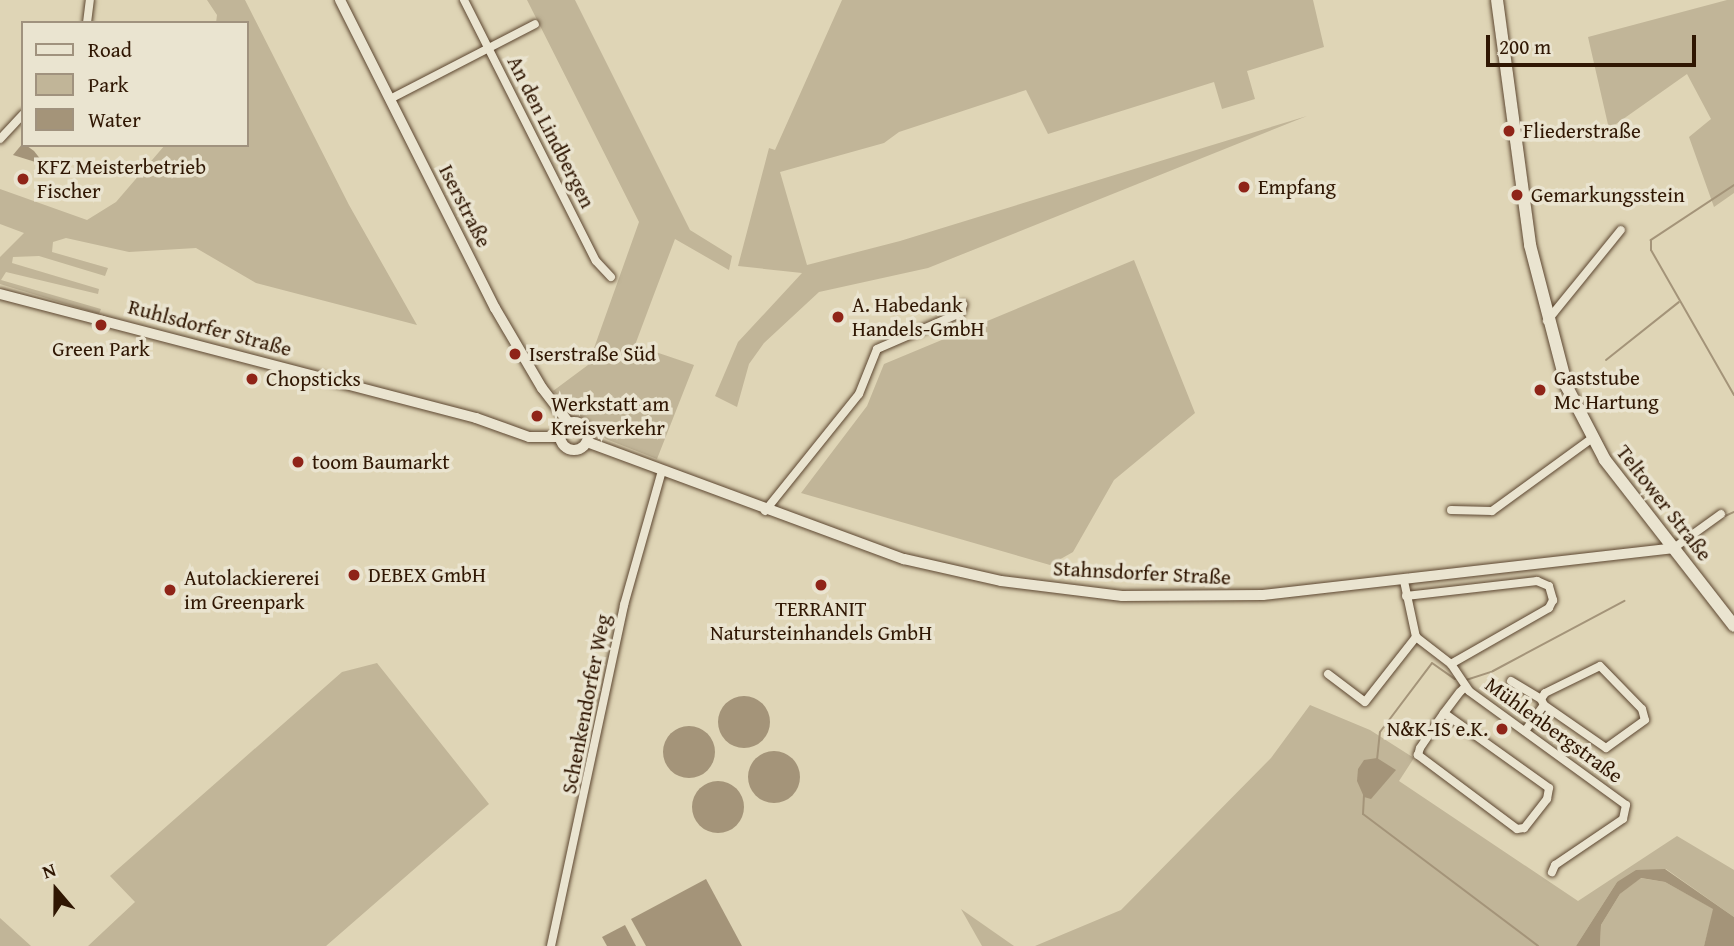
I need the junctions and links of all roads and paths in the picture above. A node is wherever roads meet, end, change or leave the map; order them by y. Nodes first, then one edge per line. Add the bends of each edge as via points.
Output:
1 (90, 0) edge
2 (340, 0) edge
3 (464, 0) edge
4 (1497, 0) edge
5 (87, 21) edge
6 (535, 24) dead end
7 (489, 48) junction
8 (390, 99) junction
9 (21, 116) edge
10 (0, 139) edge
11 (1621, 230) dead end
12 (611, 277) dead end
13 (0, 294) edge
14 (963, 305) dead end
15 (1547, 321) junction
16 (569, 423) junction
17 (560, 438) junction
18 (1591, 439) junction
19 (587, 442) junction
20 (662, 471) junction
21 (1451, 510) dead end
22 (765, 511) junction
23 (1721, 514) dead end
24 (1674, 548) junction
25 (1404, 581) junction
26 (1406, 596) junction
27 (1734, 626) edge
28 (1416, 637) junction
29 (1451, 664) junction
30 (1328, 674) dead end
31 (1511, 681) dead end
32 (1465, 687) junction
33 (1542, 702) junction
34 (1444, 713) junction
35 (1525, 731) junction
36 (1552, 872) dead end
37 (551, 946) edge

1 - 5 street
2 - 8 street, Iserstraße
3 - 7 street, An den Lindbergen
4 - 15 main road, Teltower Straße via 1521,195
6 - 7 street
7 - 8 street
7 - 12 street, An den Lindbergen via 596,261
8 - 16 street, Iserstraße via 495,308 542,388
9 - 10 street
11 - 15 street
13 - 17 street, Ruhlsdorfer Straße via 491,423 528,437
14 - 22 street via 960,313 877,349 859,394
15 - 18 main road, Teltower Straße via 1567,387
16 - 17 street
16 - 19 street via 585,426
17 - 19 street via 574,450
18 - 21 street via 1492,511
18 - 24 main road, Teltower Straße
19 - 20 street, Stahnsdorfer Straße
20 - 22 street, Stahnsdorfer Straße
20 - 37 street, Schenkendorfer Weg via 624,605
22 - 25 street, Stahnsdorfer Straße via 904,559 1044,588 1122,596 1223,598
23 - 24 street
24 - 25 street, Stahnsdorfer Straße
24 - 27 main road, Teltower Straße
25 - 26 street
26 - 28 street
26 - 29 street, Mühlenbergstraße via 1537,581 1549,586 1553,600 1549,608
28 - 29 street, Mühlenbergstraße
28 - 30 street via 1365,702
29 - 32 street, Mühlenbergstraße
31 - 33 street
32 - 34 street
32 - 35 street, Mühlenbergstraße
33 - 33 street via 1600,666 1642,709 1645,720 1606,748
33 - 35 street
34 - 34 street via 1420,748 1422,761 1517,829 1524,828 1547,799 1549,788
35 - 36 street, Mühlenbergstraße via 1628,810 1623,819 1555,864

